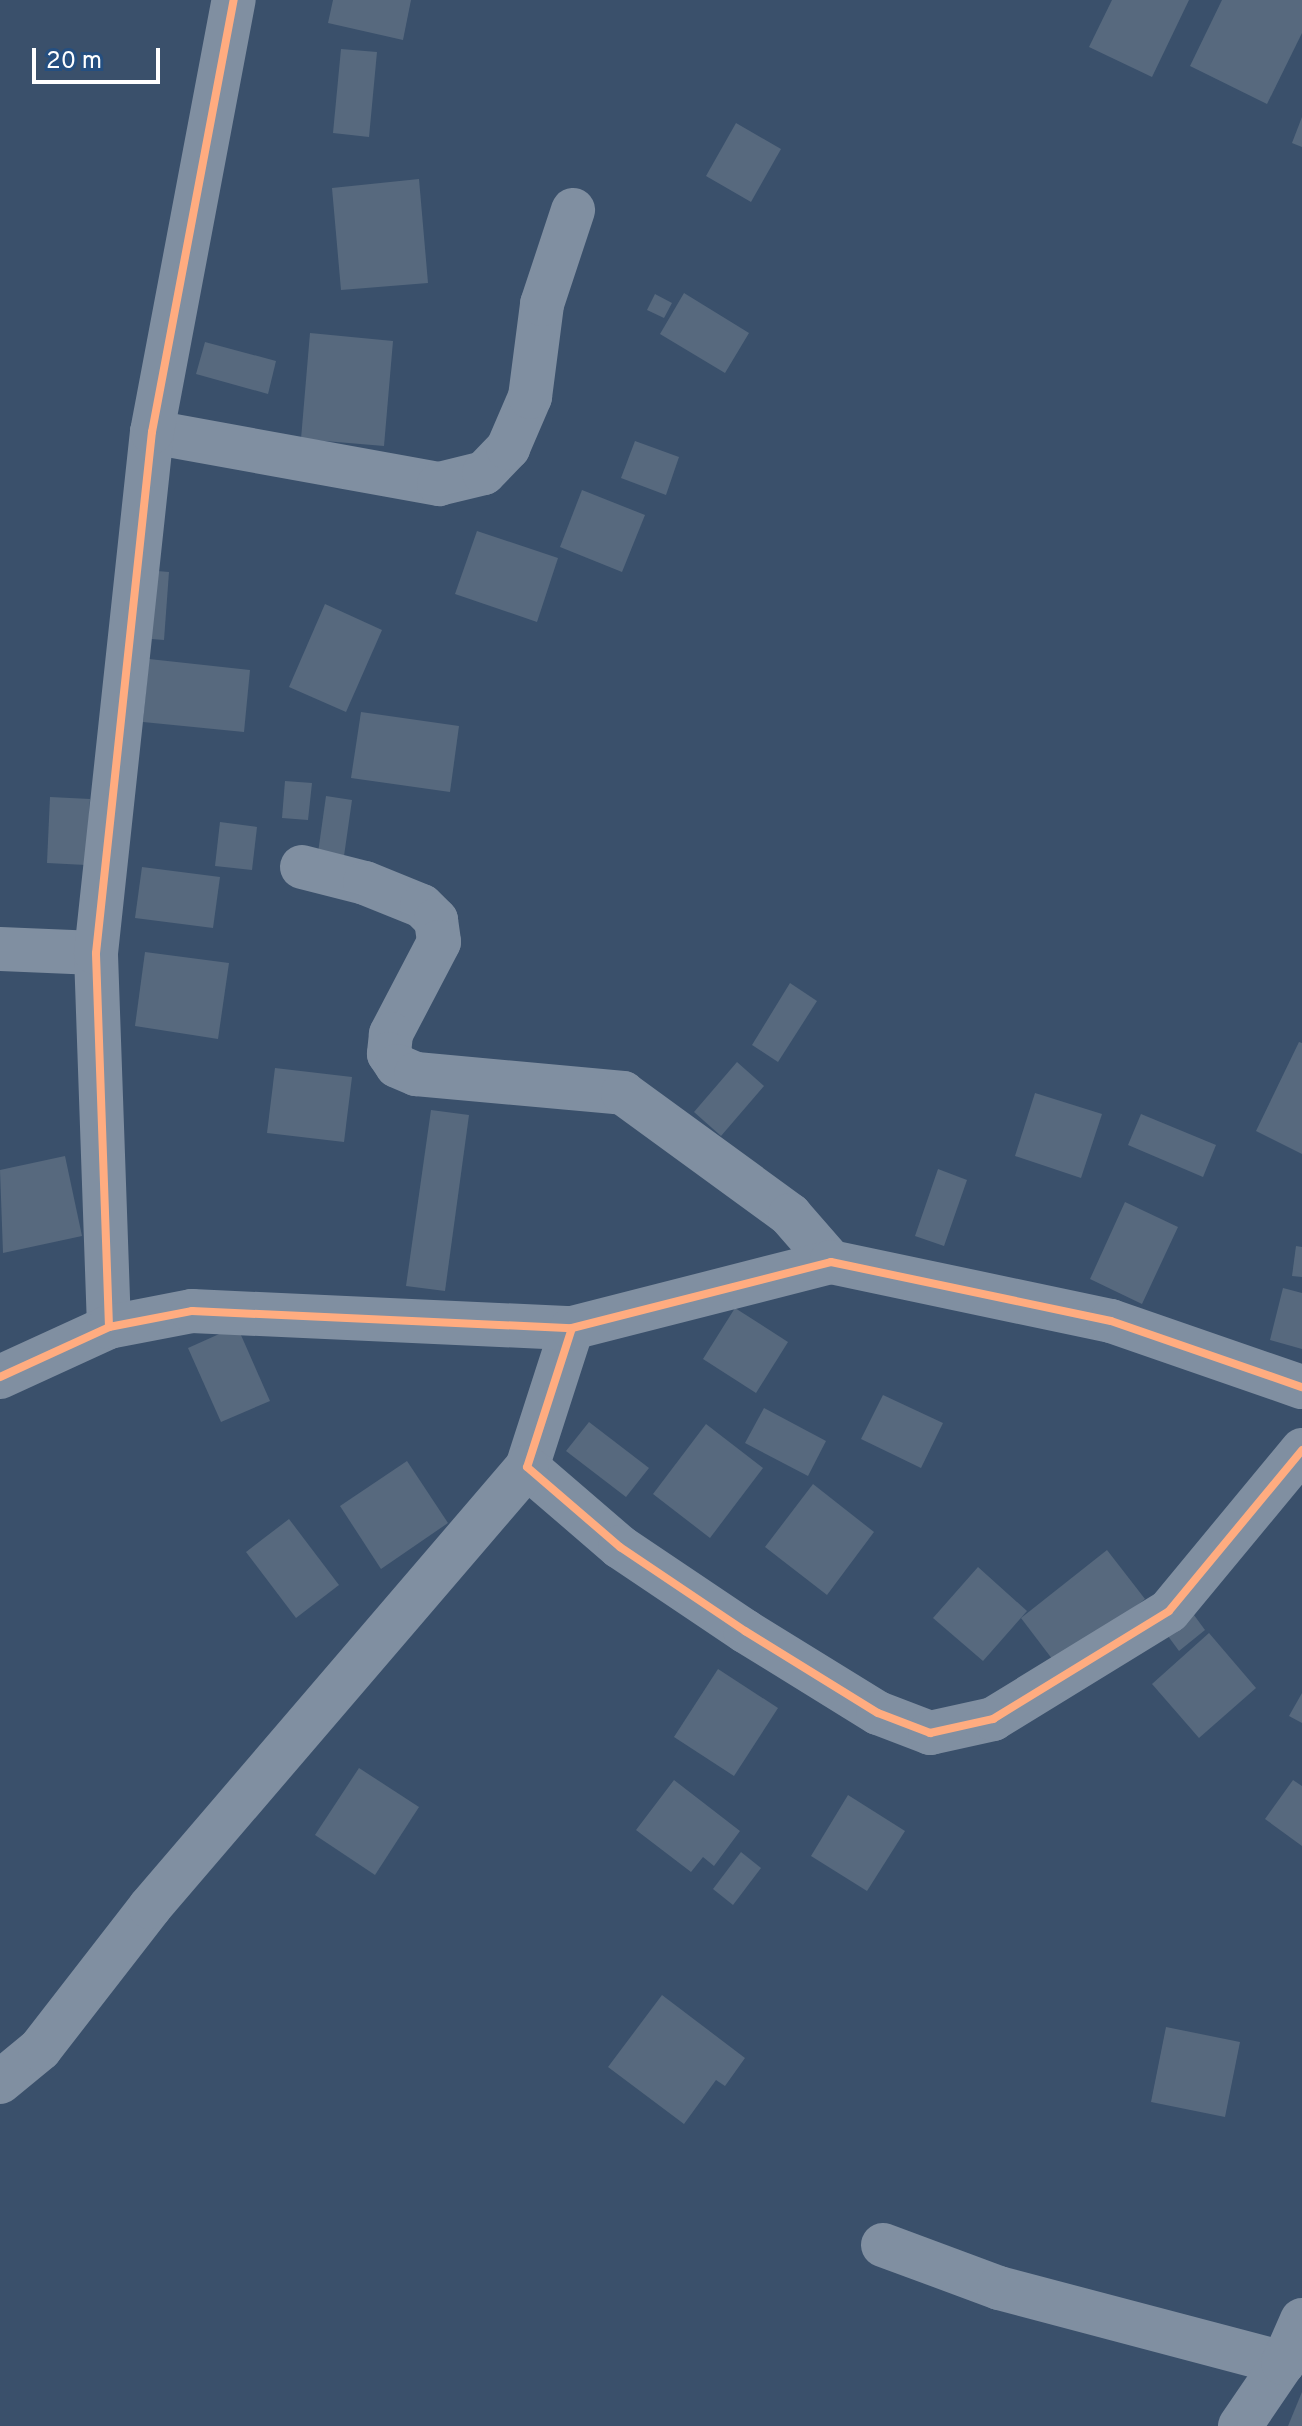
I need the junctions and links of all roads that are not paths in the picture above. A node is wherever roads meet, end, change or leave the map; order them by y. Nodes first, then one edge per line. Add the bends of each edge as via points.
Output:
1 (234, 0) edge
2 (573, 210) dead end
3 (152, 432) junction
4 (302, 867) dead end
5 (0, 949) edge
6 (96, 953) junction
7 (831, 1262) junction
8 (109, 1327) junction
9 (572, 1328) junction
10 (0, 1377) edge
11 (1302, 1387) edge
12 (1302, 1450) edge
13 (527, 1467) junction
14 (0, 2082) edge
15 (883, 2245) dead end
16 (1302, 2320) edge
17 (1283, 2363) junction
18 (1240, 2426) edge

1 - 3 street
2 - 3 street via 542,304 530,397 508,448 484,473 439,484
3 - 6 street
4 - 7 street via 380,888 422,906 436,920 439,942 391,1034 389,1054 397,1066 416,1074 623,1093 790,1215
5 - 6 street
6 - 8 street
7 - 9 street
7 - 11 street via 1111,1321
8 - 9 street via 192,1311
8 - 10 street
9 - 13 street
12 - 13 street via 1169,1611 993,1719 930,1733 878,1713 745,1631 620,1547
13 - 14 street via 150,1907 40,2049
15 - 17 street via 999,2288
16 - 17 street
17 - 18 street

